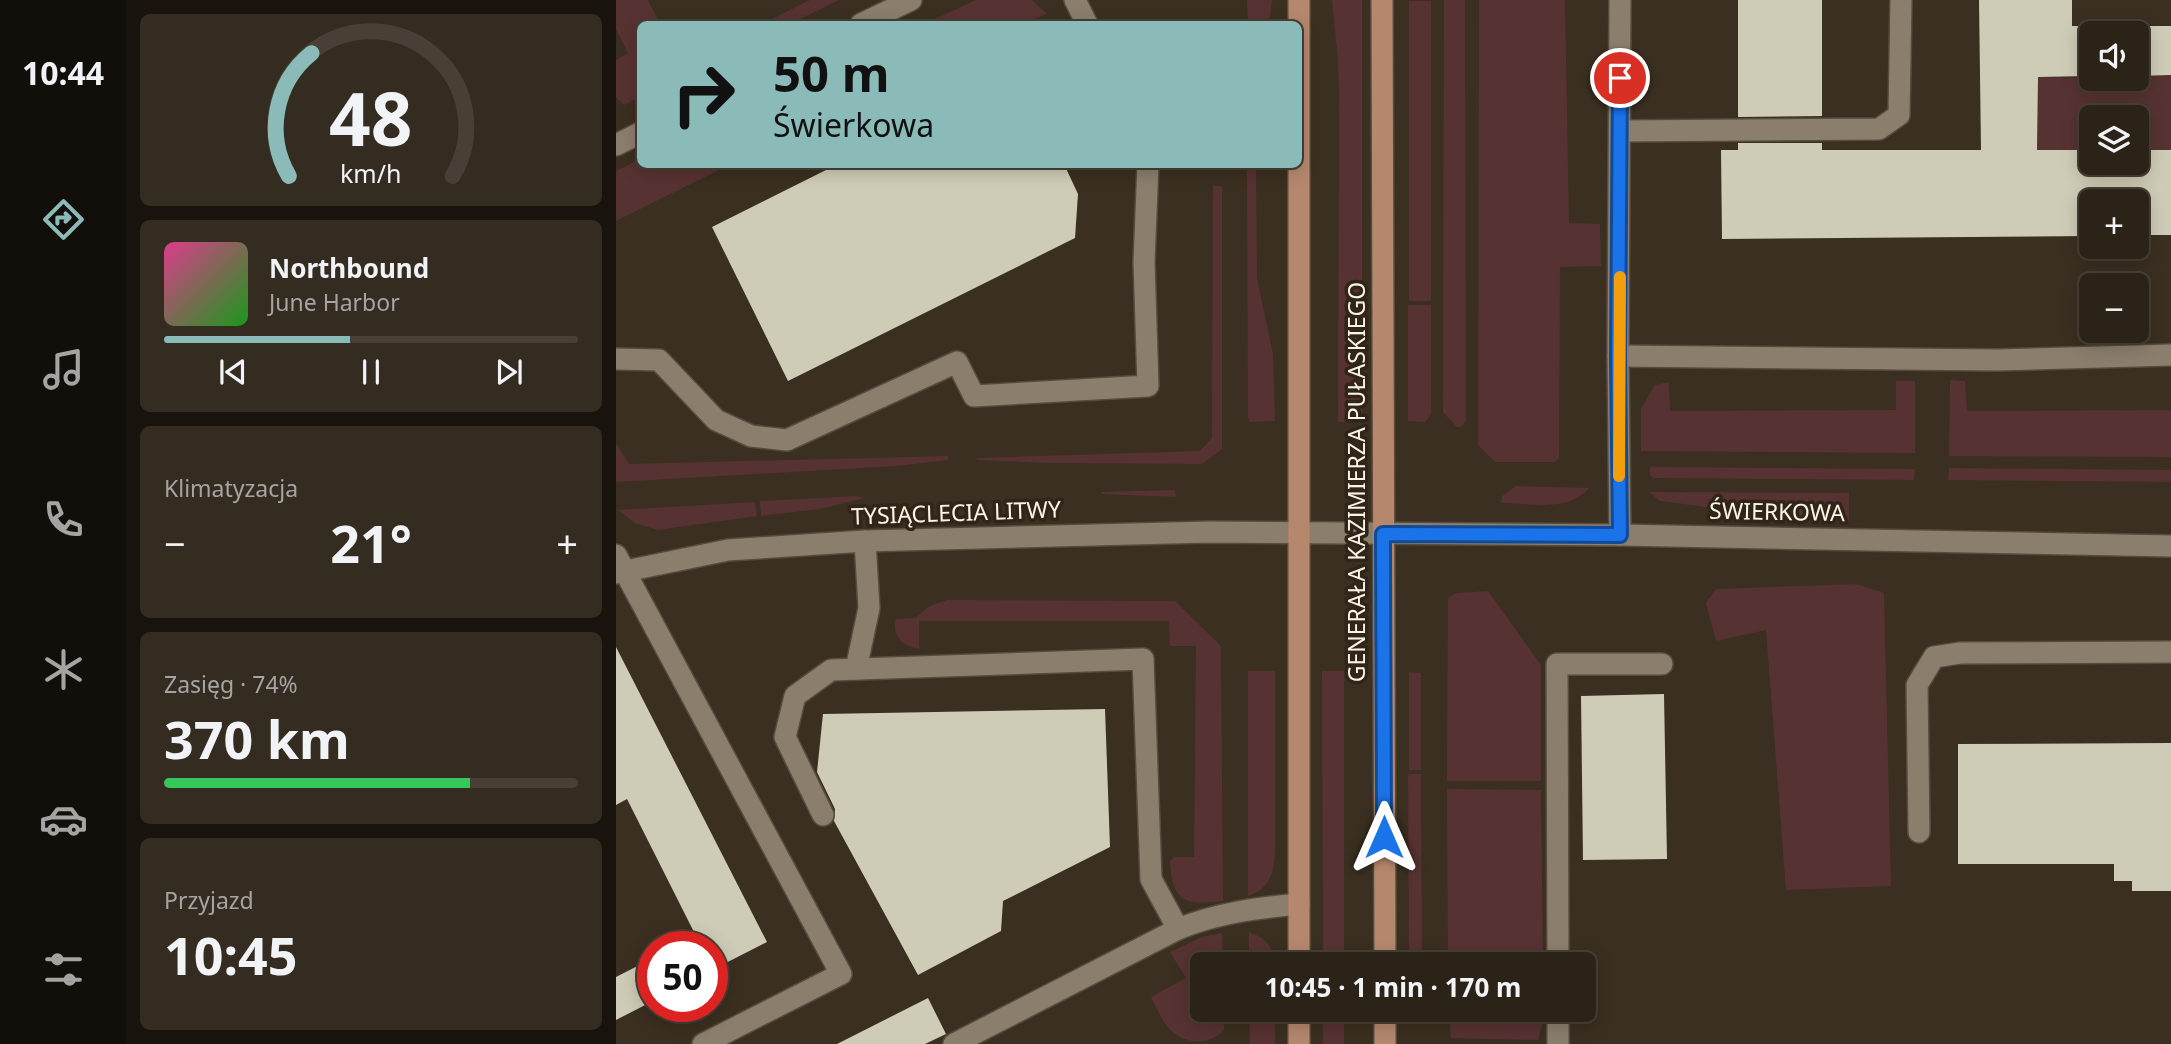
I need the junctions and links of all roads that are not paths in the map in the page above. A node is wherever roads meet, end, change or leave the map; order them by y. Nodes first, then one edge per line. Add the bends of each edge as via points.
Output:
1 (911, 0) edge
2 (1075, 0) edge
3 (1299, 0) edge
4 (1382, 0) edge
5 (1620, 0) edge
6 (1901, 0) edge
7 (868, 21) edge
8 (1086, 21) edge
9 (1299, 21) edge
10 (1620, 131) junction
11 (637, 134) edge
12 (616, 145) edge
13 (1148, 168) edge
14 (1299, 168) edge
15 (2171, 355) edge
16 (1618, 356) junction
17 (616, 359) edge
18 (1300, 533) junction
19 (1383, 534) junction
20 (1620, 535) junction
21 (865, 541) junction
22 (2171, 546) edge
23 (619, 566) edge
24 (2171, 652) edge
25 (1662, 664) dead end
26 (856, 669) junction
27 (823, 815) dead end
28 (1919, 832) dead end
29 (1298, 904) junction
30 (1178, 929) junction
31 (1299, 952) edge
32 (1385, 952) edge
33 (1558, 952) edge
34 (1299, 1022) edge
35 (1385, 1022) edge
36 (1558, 1022) edge
37 (704, 1044) edge
38 (954, 1044) edge
39 (1299, 1044) edge
40 (1385, 1044) edge
41 (1558, 1044) edge

1 - 7 street
2 - 8 street
3 - 9 main road
4 - 19 main road, GENERAŁA KAZIMIERZA PUŁASKIEGO
5 - 10 street
6 - 10 street via 1899,115 1879,129
10 - 16 street
11 - 12 street
13 - 17 street via 1144,262 1148,386 974,396 957,362 787,440 751,436 716,420 659,360
14 - 18 main road
15 - 16 street via 1996,360
16 - 20 street
18 - 19 street, TYSIĄCLECIA LITWY
18 - 21 street, TYSIĄCLECIA LITWY
18 - 29 main road
19 - 20 street, ŚWIERKOWA
19 - 32 main road, GENERAŁA KAZIMIERZA PUŁASKIEGO
20 - 22 street, ŚWIERKOWA
21 - 23 street, TYSIĄCLECIA LITWY via 728,550
21 - 26 street via 869,608
23 - 37 street via 841,974
24 - 28 street via 1934,657 1917,685
25 - 33 street via 1558,664
26 - 27 street via 831,670 795,696 785,737
26 - 30 street via 1143,659 1151,879
29 - 30 street via 1206,918
29 - 31 main road
30 - 38 street
34 - 39 main road
35 - 40 main road
36 - 41 street

